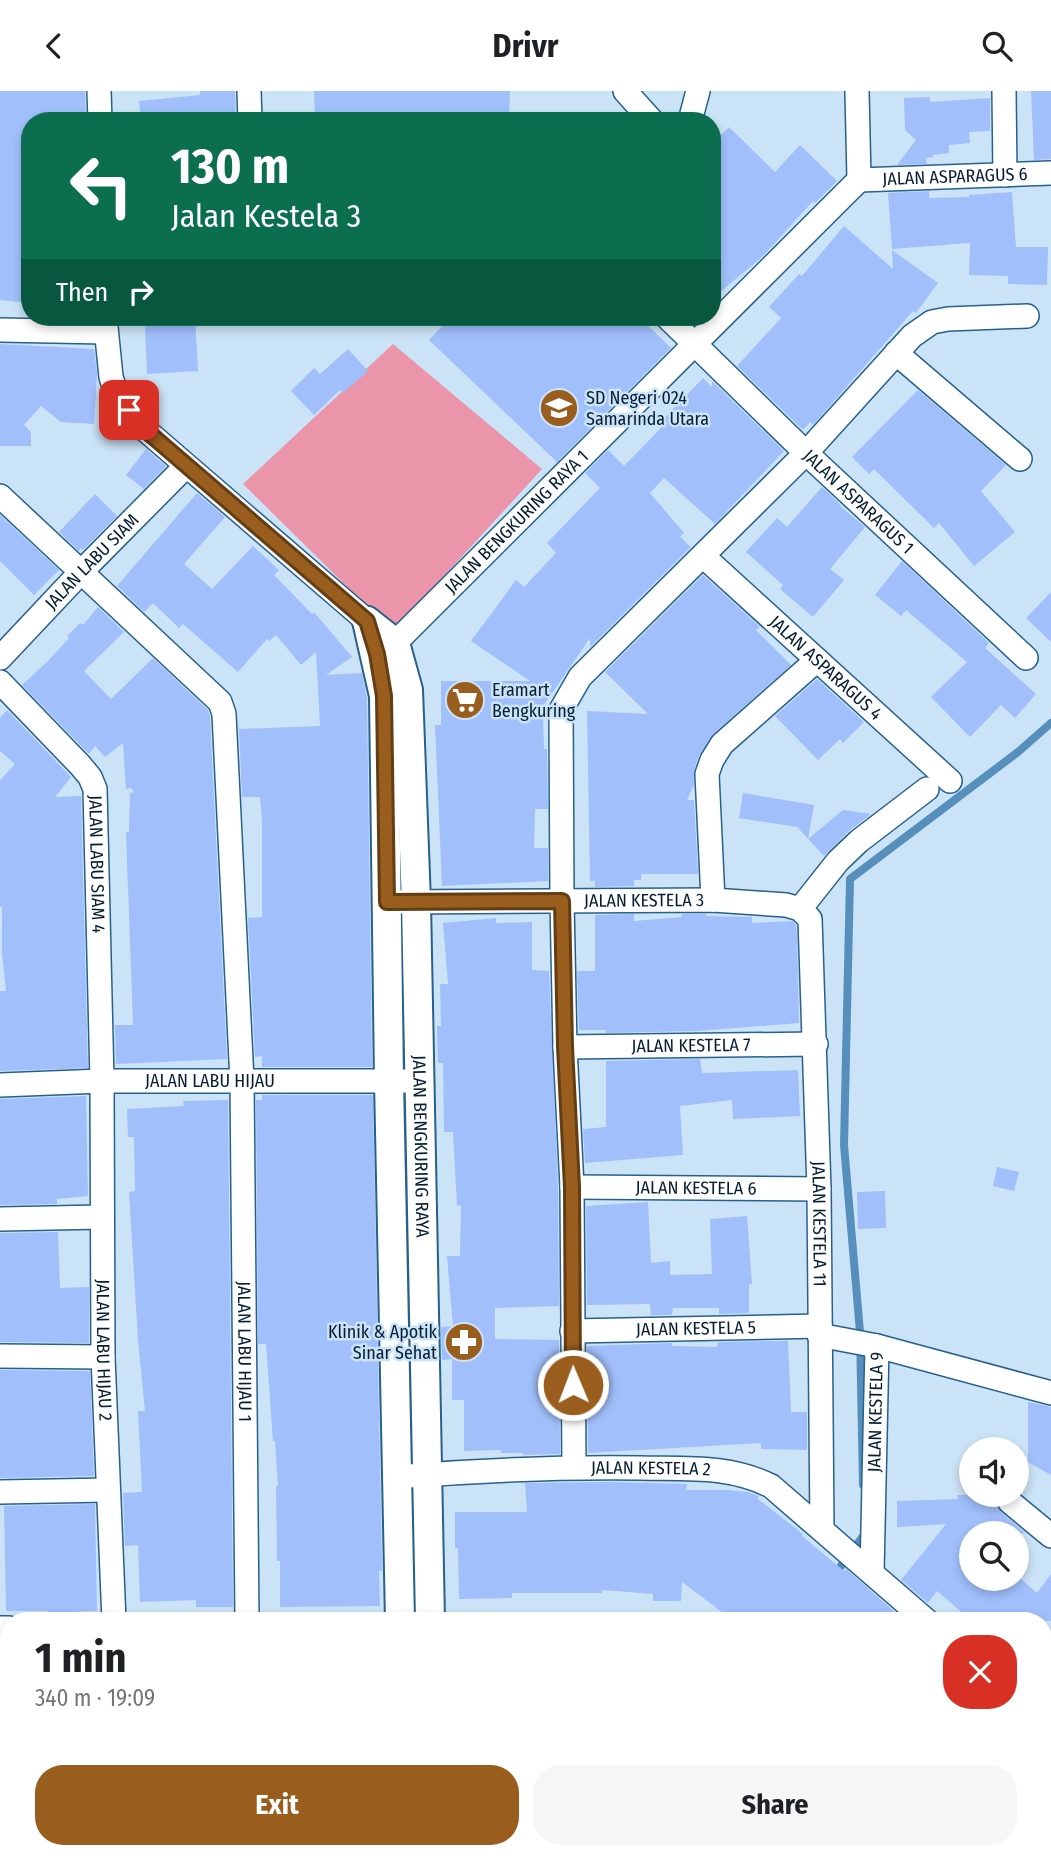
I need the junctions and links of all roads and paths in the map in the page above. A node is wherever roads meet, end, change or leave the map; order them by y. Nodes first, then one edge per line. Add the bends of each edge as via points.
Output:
1 (99, 91) edge
2 (250, 91) edge
3 (625, 91) edge
4 (698, 91) edge
5 (857, 91) edge
6 (1004, 91) edge
7 (100, 112) edge
8 (250, 112) edge
9 (644, 112) edge
10 (693, 112) edge
11 (1051, 173) edge
12 (1005, 175) junction
13 (859, 180) junction
14 (721, 316) edge
15 (1027, 316) dead end
16 (84, 326) edge
17 (105, 326) edge
18 (676, 326) edge
19 (711, 326) edge
20 (0, 330) edge
21 (694, 343) junction
22 (896, 353) junction
23 (806, 453) junction
24 (1020, 459) dead end
25 (186, 466) junction
26 (0, 496) edge
27 (703, 556) junction
28 (81, 572) junction
29 (367, 621) joint
30 (0, 658) edge
31 (1026, 658) dead end
32 (817, 660) junction
33 (390, 662) junction
34 (0, 682) edge
35 (950, 781) dead end
36 (927, 789) dead end
37 (713, 900) junction
38 (562, 901) junction
39 (387, 902) junction
40 (416, 902) junction
41 (805, 914) junction
42 (816, 1044) junction
43 (565, 1047) junction
44 (102, 1081) junction
45 (242, 1081) junction
46 (389, 1081) junction
47 (420, 1081) junction
48 (0, 1085) edge
49 (572, 1187) junction
50 (819, 1189) junction
51 (102, 1217) junction
52 (0, 1219) edge
53 (572, 1331) junction
54 (822, 1333) junction
55 (871, 1345) junction
56 (0, 1356) edge
57 (103, 1357) junction
58 (1051, 1393) edge
59 (575, 1467) junction
60 (428, 1474) junction
61 (398, 1476) junction
62 (107, 1490) junction
63 (0, 1492) edge
64 (1017, 1507) edge
65 (822, 1529) junction
66 (1049, 1530) edge
67 (872, 1573) junction
68 (114, 1612) edge
69 (247, 1612) edge
70 (400, 1612) edge
71 (430, 1612) edge
72 (917, 1612) edge

1 - 7 street
2 - 8 street
3 - 9 street
4 - 10 street
5 - 13 street
6 - 12 street
11 - 12 street, JALAN ASPARAGUS 6
12 - 13 street, JALAN ASPARAGUS 6
13 - 14 street, JALAN BENGKURING RAYA 1
15 - 22 street via 932,322
16 - 20 street
17 - 25 street via 116,393 142,427
18 - 21 street, JALAN ASPARAGUS 1
19 - 21 street, JALAN BENGKURING RAYA 1
21 - 23 street, JALAN ASPARAGUS 1
21 - 33 street, JALAN BENGKURING RAYA 1
22 - 23 street
22 - 24 street
23 - 27 street
23 - 31 street, JALAN ASPARAGUS 1
25 - 28 street, JALAN LABU SIAM
25 - 29 street
26 - 28 street, JALAN LABU HIJAU 1
27 - 32 street, JALAN ASPARAGUS 4
27 - 38 street via 580,677 561,711
28 - 30 street, JALAN LABU SIAM
28 - 45 street, JALAN LABU HIJAU 1 via 220,702 224,714
29 - 33 street
32 - 35 street, JALAN ASPARAGUS 4
32 - 37 street via 722,744 712,759 707,774
33 - 39 street, JALAN BENGKURING RAYA via 384,696
33 - 40 street, JALAN BENGKURING RAYA via 408,690
34 - 44 street, JALAN LABU SIAM 4 via 80,765 95,789
36 - 41 street via 838,860
37 - 38 street, JALAN KESTELA 3
37 - 41 street, JALAN KESTELA 3 via 786,905
38 - 40 street, JALAN KESTELA 3
38 - 43 street
39 - 40 street, JALAN KESTELA 3
39 - 46 street, JALAN BENGKURING RAYA
40 - 47 street, JALAN BENGKURING RAYA
41 - 42 street, JALAN KESTELA 11
42 - 43 street, JALAN KESTELA 7
42 - 50 street, JALAN KESTELA 11
43 - 49 street
44 - 45 street, JALAN LABU HIJAU
44 - 48 street, JALAN LABU HIJAU
44 - 51 street, JALAN LABU HIJAU 2
45 - 46 street, JALAN LABU HIJAU
45 - 69 street, JALAN LABU HIJAU 1
46 - 47 street, JALAN LABU HIJAU
46 - 61 street, JALAN BENGKURING RAYA
47 - 60 street, JALAN BENGKURING RAYA
49 - 50 street, JALAN KESTELA 6
49 - 53 street
50 - 54 street, JALAN KESTELA 11
51 - 52 street
51 - 57 street, JALAN LABU HIJAU 2
53 - 54 street, JALAN KESTELA 5
53 - 59 street
54 - 55 street, JALAN KESTELA 5
54 - 65 street, JALAN KESTELA 11
55 - 58 street, JALAN KESTELA 9
55 - 67 street, JALAN KESTELA 9
56 - 57 street
57 - 62 street, JALAN LABU HIJAU 2
59 - 60 street, JALAN KESTELA 2
59 - 65 street, JALAN KESTELA 2 via 704,1470 750,1476 771,1486
60 - 61 street, JALAN KESTELA 2
60 - 71 street, JALAN BENGKURING RAYA
61 - 70 street, JALAN BENGKURING RAYA
62 - 63 street
62 - 68 street, JALAN LABU HIJAU 2
64 - 66 street
65 - 67 street, JALAN KESTELA 2
67 - 72 street, JALAN KESTELA 2

